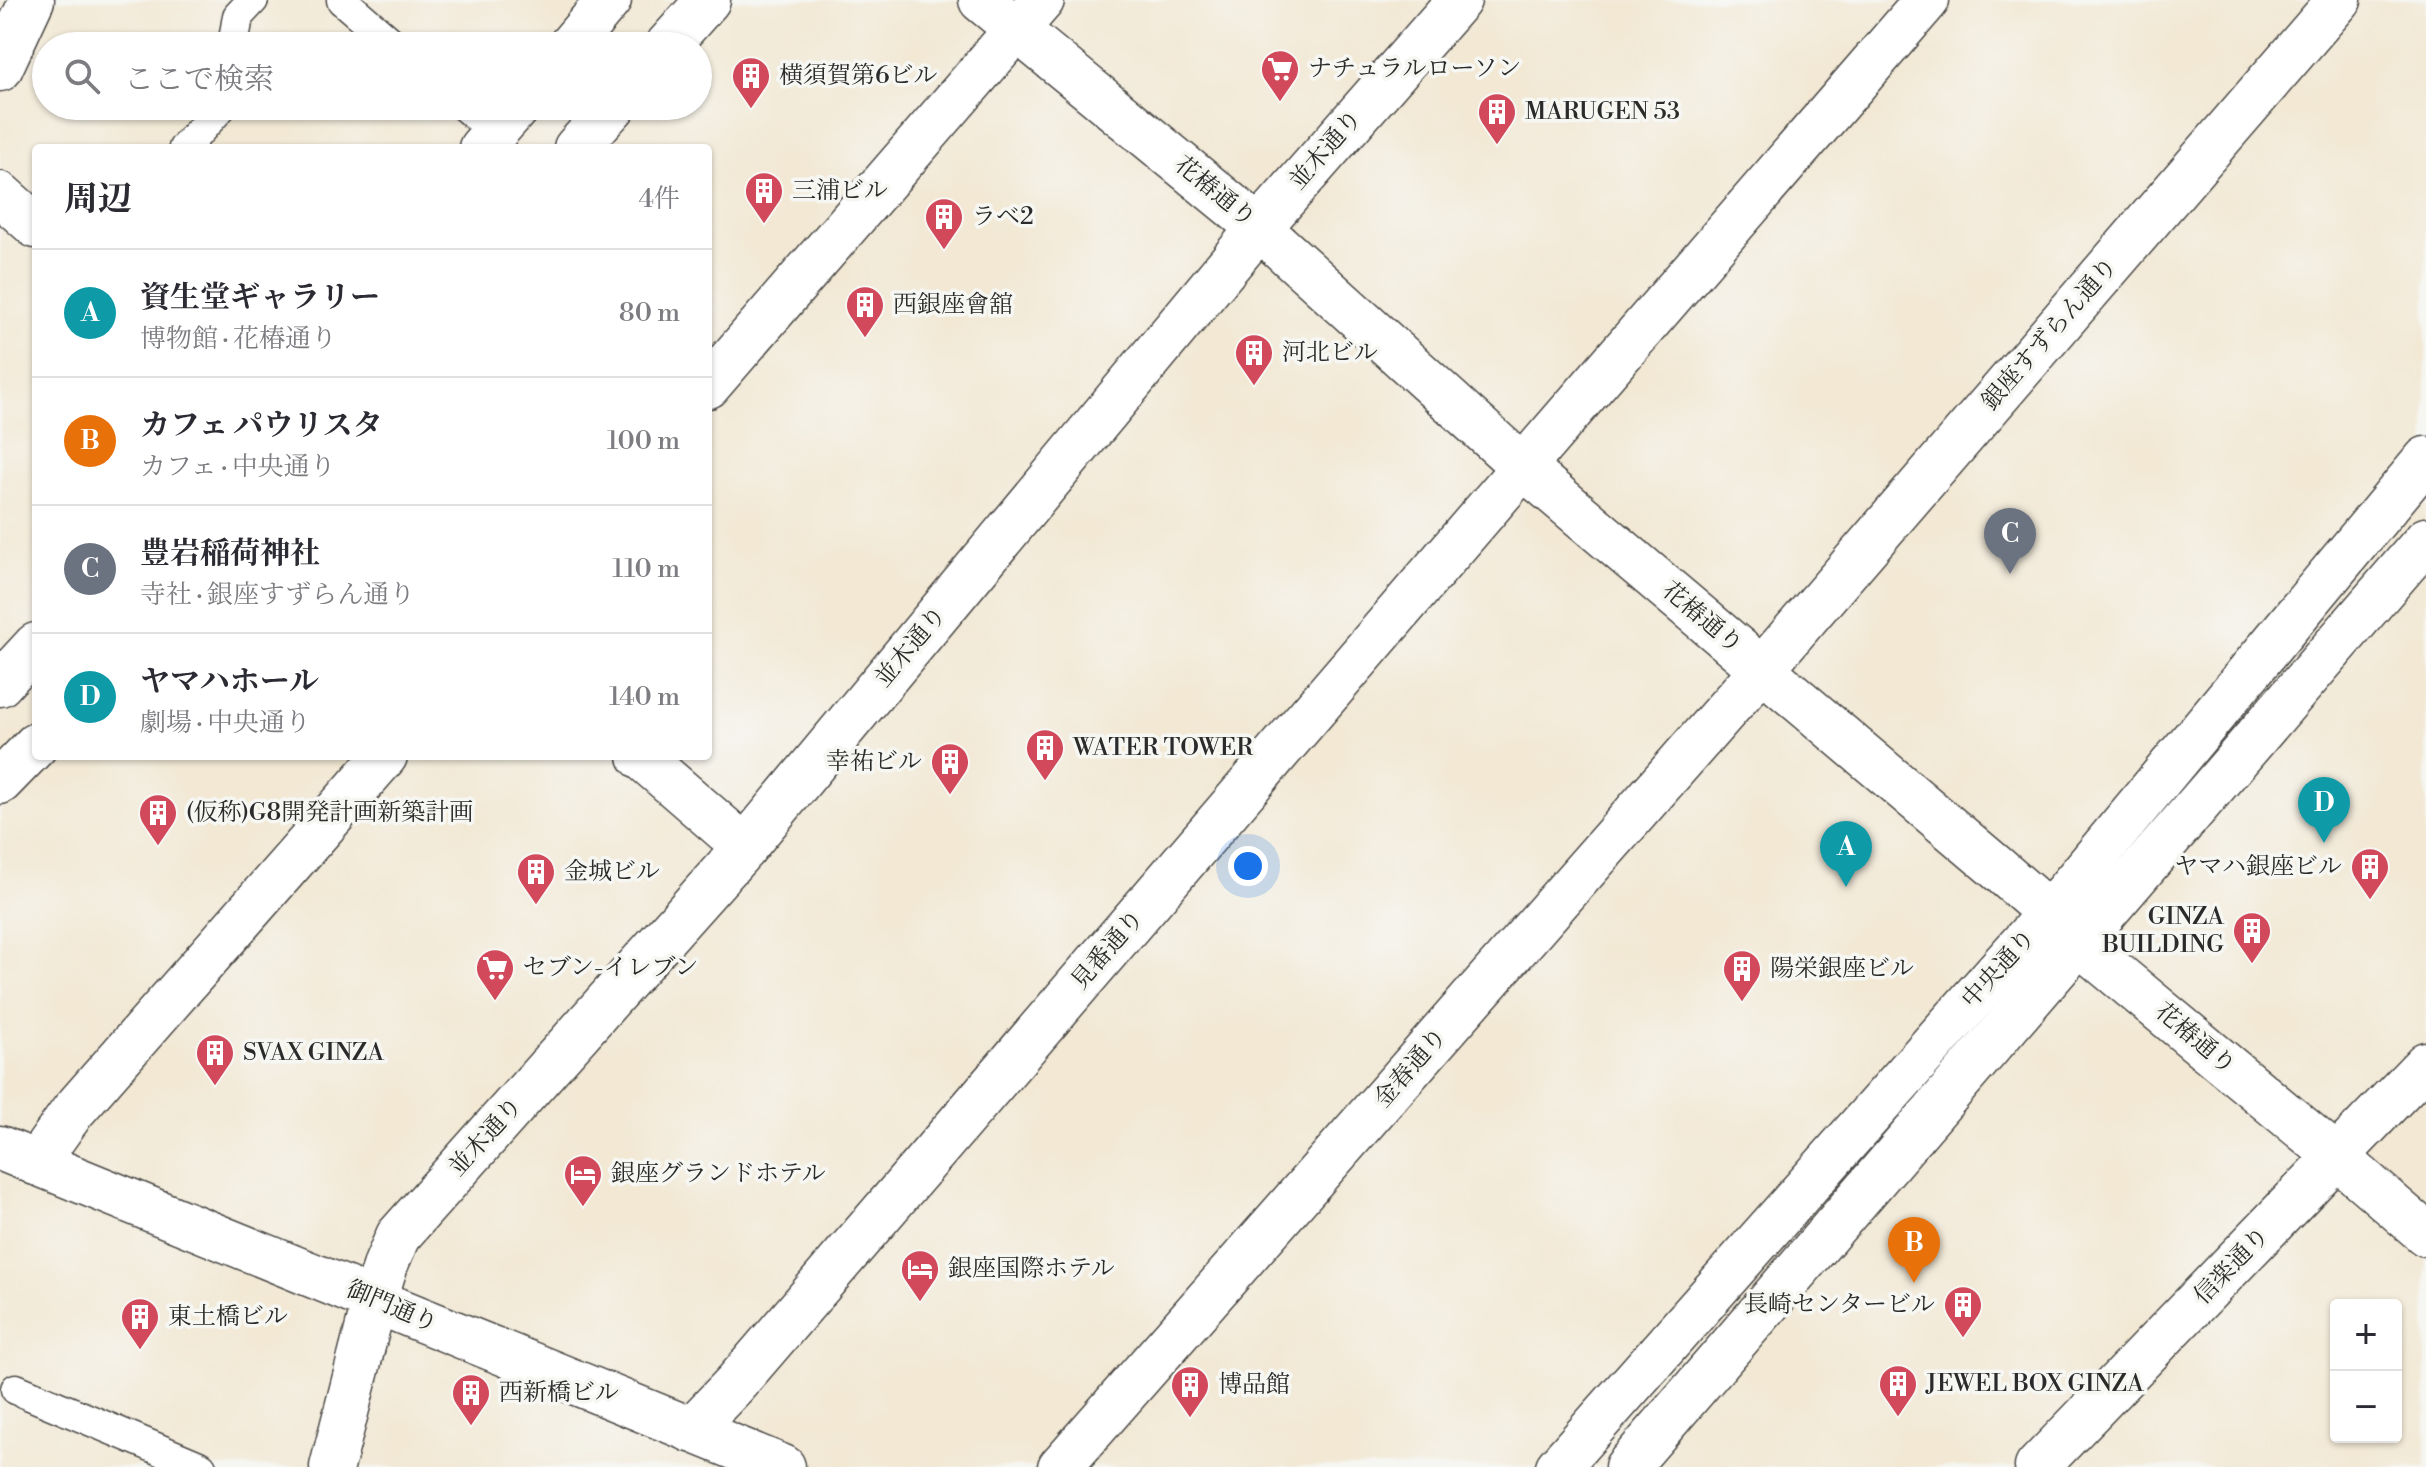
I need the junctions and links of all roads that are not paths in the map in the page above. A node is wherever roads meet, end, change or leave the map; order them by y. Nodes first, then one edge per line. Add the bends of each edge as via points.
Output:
1 (32, 0) edge
2 (253, 0) edge
3 (342, 0) edge
4 (609, 0) edge
5 (708, 0) edge
6 (981, 0) edge
7 (1459, 0) edge
8 (1927, 0) edge
9 (2339, 0) edge
10 (1029, 15) edge
11 (235, 32) edge
12 (379, 32) edge
13 (582, 32) edge
14 (679, 32) edge
15 (0, 69) edge
16 (209, 120) edge
17 (601, 120) edge
18 (188, 144) edge
19 (580, 144) edge
20 (0, 194) edge
21 (32, 222) edge
22 (1259, 228) junction
23 (712, 381) edge
24 (2426, 459) edge
25 (1523, 467) junction
26 (2426, 540) edge
27 (32, 649) edge
28 (1762, 669) junction
29 (0, 684) edge
30 (32, 749) edge
31 (381, 760) edge
32 (645, 760) edge
33 (0, 782) edge
34 (745, 847) junction
35 (2049, 913) junction
36 (2080, 944) junction
37 (2426, 1064) edge
38 (18, 1156) edge
39 (2337, 1157) junction
40 (2426, 1234) edge
41 (375, 1299) junction
42 (16, 1389) dead end
43 (691, 1430) junction
44 (201, 1467) edge
45 (332, 1467) edge
46 (783, 1467) edge
47 (1060, 1467) edge
48 (1558, 1467) edge
49 (1627, 1467) edge
50 (2037, 1467) edge

1 - 15 main road
2 - 11 lane via 238,16
3 - 12 lane
4 - 13 main road
5 - 14 main road
6 - 10 main road, 花椿通り
7 - 22 main road, 並木通り
8 - 25 main road, 見番通り
9 - 28 main road, 銀座すずらん通り
10 - 22 main road, 花椿通り
10 - 23 main road
16 - 18 lane
17 - 19 main road
20 - 21 main road
22 - 25 main road, 花椿通り
22 - 34 main road, 並木通り
24 - 35 main road, 中央通り
25 - 28 main road, 花椿通り
25 - 43 main road, 見番通り
26 - 36 main road, 中央通り
27 - 29 main road
28 - 35 main road, 花椿通り
28 - 47 main road, 金春通り
30 - 33 main road
31 - 38 main road via 73,1111
32 - 34 main road
34 - 41 main road, 並木通り via 398,1236
35 - 36 main road, 花椿通り
35 - 48 main road, 中央通り
36 - 39 main road, 花椿通り
36 - 49 main road, 中央通り
37 - 39 main road, 信楽通り
38 - 41 main road, 御門通り
39 - 40 main road, 花椿通り
39 - 50 main road, 信楽通り
41 - 43 main road, 御門通り
41 - 45 main road, 並木通り
42 - 44 lane
43 - 46 main road, 御門通り

